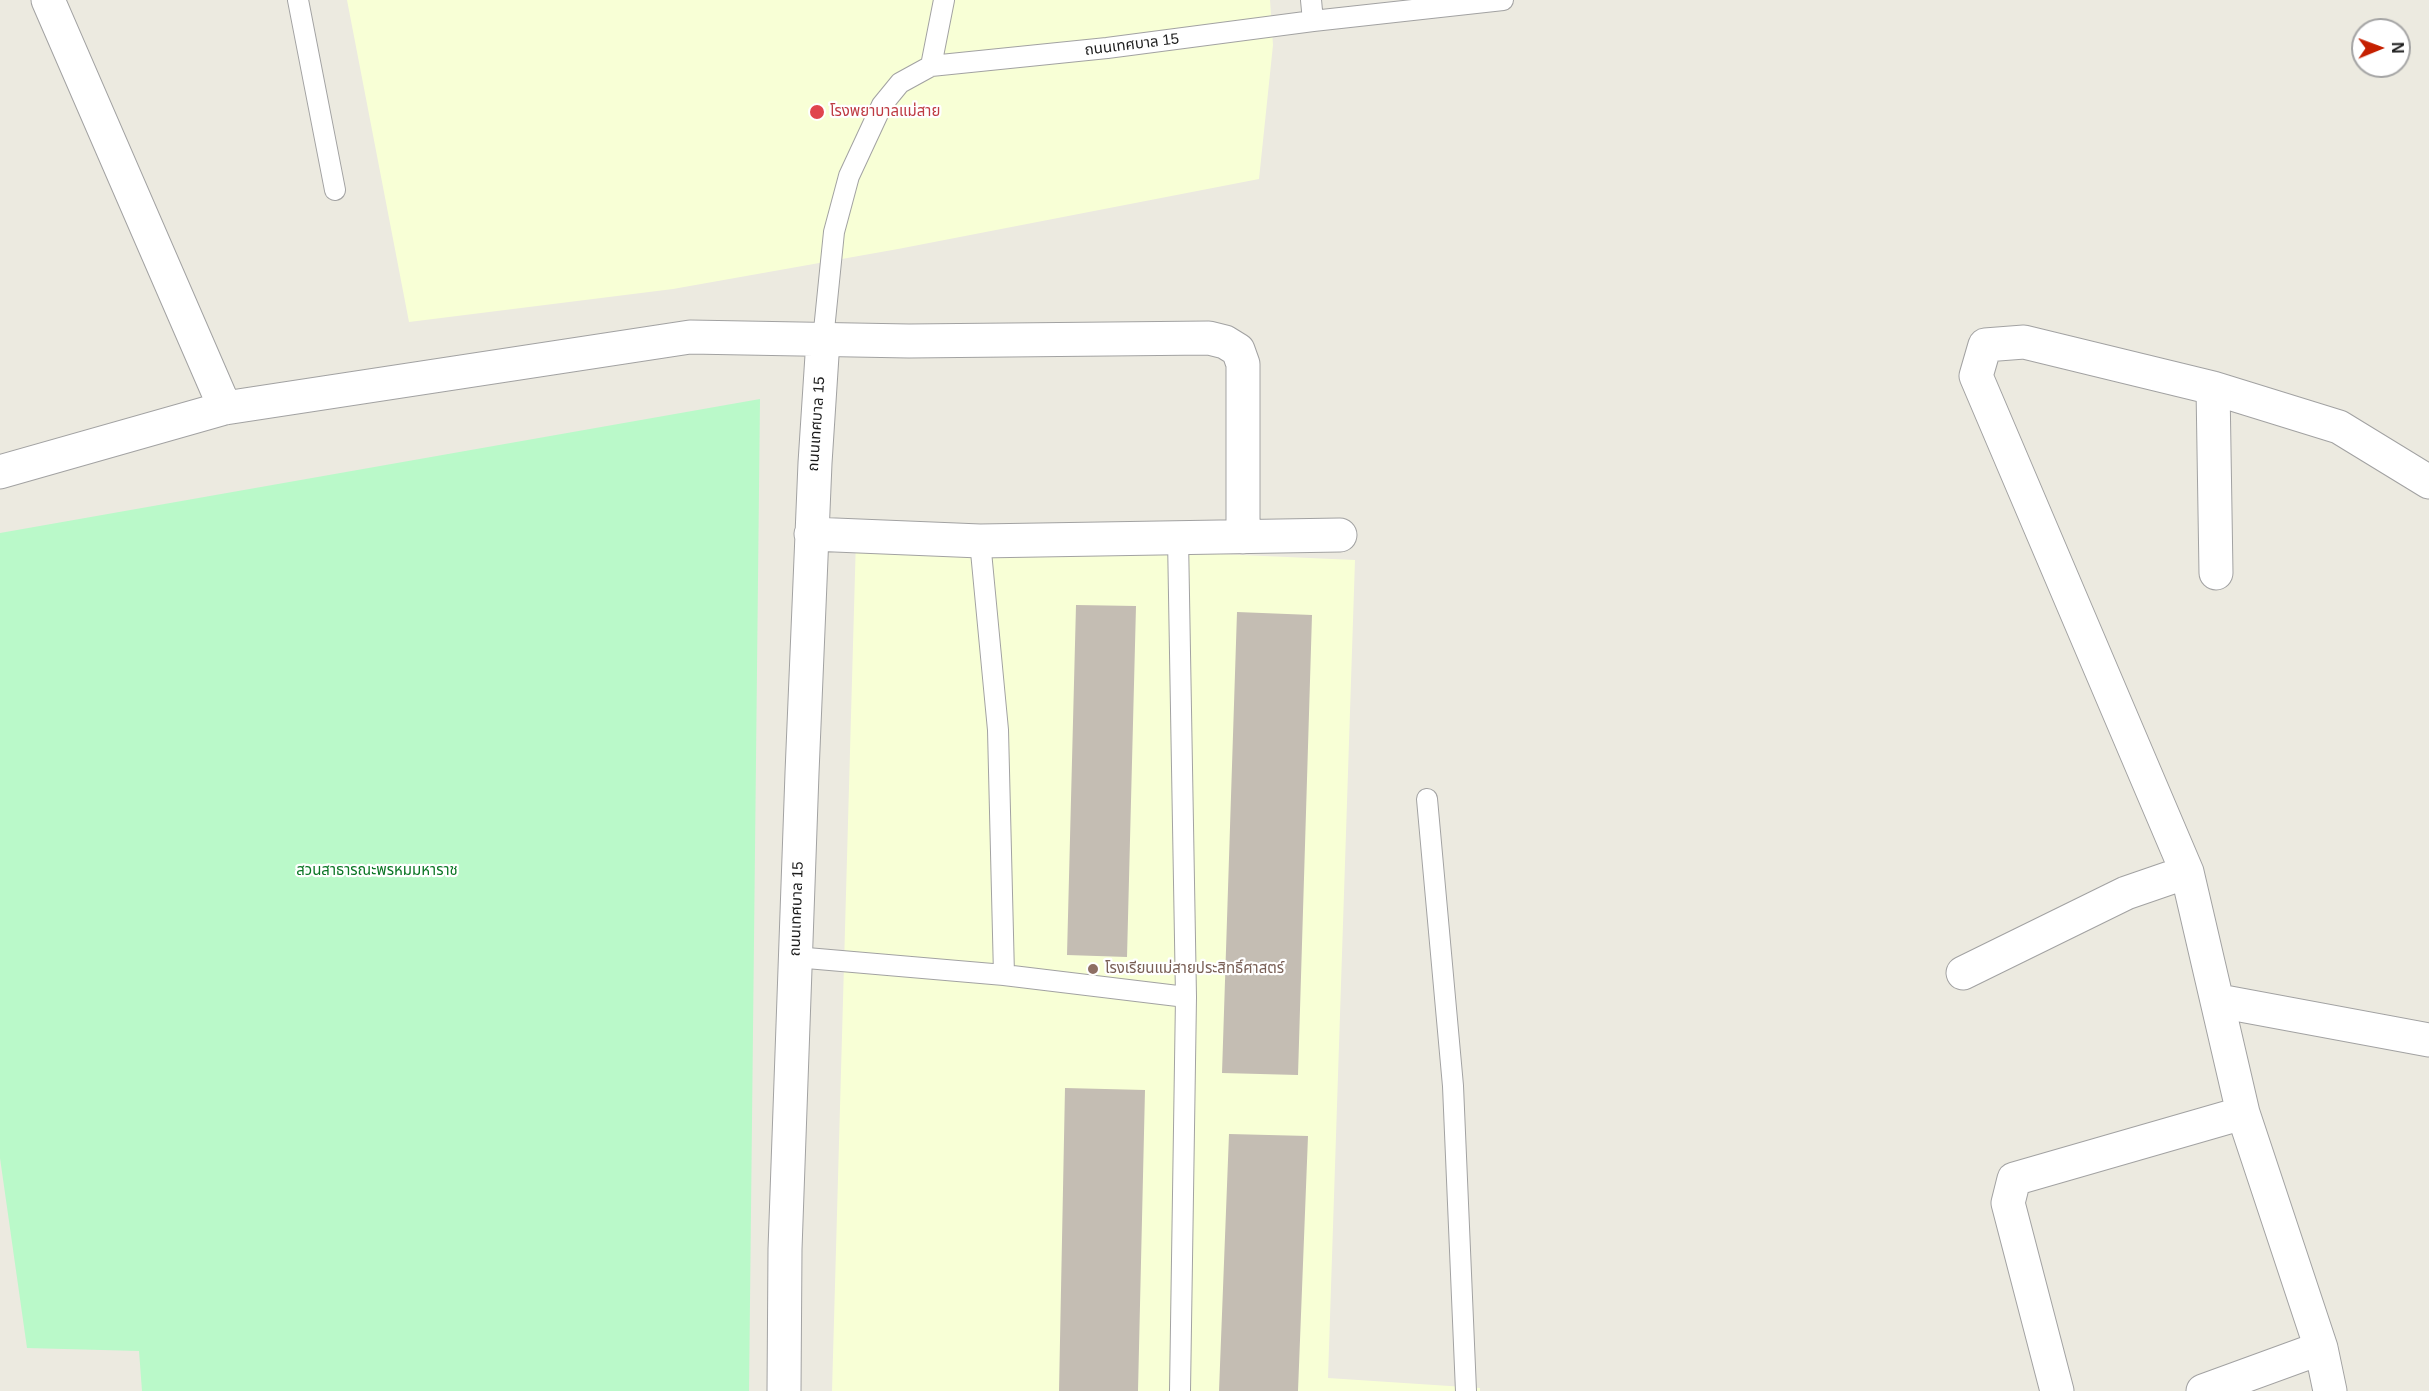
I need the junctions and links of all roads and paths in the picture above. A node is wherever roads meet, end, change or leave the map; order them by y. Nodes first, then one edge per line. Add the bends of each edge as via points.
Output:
1 (48, 0) edge
2 (298, 0) edge
3 (944, 0) edge
4 (1311, 0) edge
5 (1503, 0) edge
6 (1313, 21) junction
7 (931, 66) junction
8 (335, 190) dead end
9 (823, 340) junction
10 (2213, 388) junction
11 (225, 408) junction
12 (0, 472) edge
13 (2429, 482) edge
14 (811, 534) junction
15 (1340, 535) dead end
16 (1243, 537) junction
17 (1178, 538) junction
18 (980, 541) junction
19 (2216, 573) dead end
20 (1427, 799) dead end
21 (2187, 872) junction
22 (795, 957) junction
23 (1963, 973) dead end
24 (1004, 975) junction
25 (1186, 997) junction
26 (2219, 1001) junction
27 (2429, 1040) edge
28 (2243, 1113) junction
29 (2321, 1348) junction
30 (784, 1391) edge
31 (1180, 1391) edge
32 (1466, 1391) edge
33 (2057, 1391) edge
34 (2203, 1391) edge
35 (2330, 1391) edge

1 - 11 street
2 - 8 lane
3 - 7 lane
4 - 6 lane
5 - 6 lane, ถนนเทศบาล 15
6 - 7 lane, ถนนเทศบาล 15
7 - 9 lane, ถนนเทศบาล 15 via 900,83 882,105 849,176 834,232
9 - 11 street via 690,338
9 - 14 street, ถนนเทศบาล 15
9 - 16 street via 1209,338 1225,342 1238,350 1243,364
10 - 13 street via 2339,427
10 - 19 street
10 - 21 street via 2024,342 1985,345 1976,376
11 - 12 street
14 - 18 street
14 - 22 street, ถนนเทศบาล 15
15 - 16 street
16 - 17 street
17 - 18 street
17 - 25 lane
18 - 24 lane via 998,730
20 - 32 lane via 1453,1086
21 - 23 street via 2126,892
21 - 26 street
22 - 24 lane
22 - 30 street, ถนนเทศบาล 15
24 - 25 lane
25 - 31 lane
26 - 27 street
26 - 28 street
28 - 29 street
28 - 33 street via 2014,1179 2008,1203
29 - 34 street
29 - 35 street

